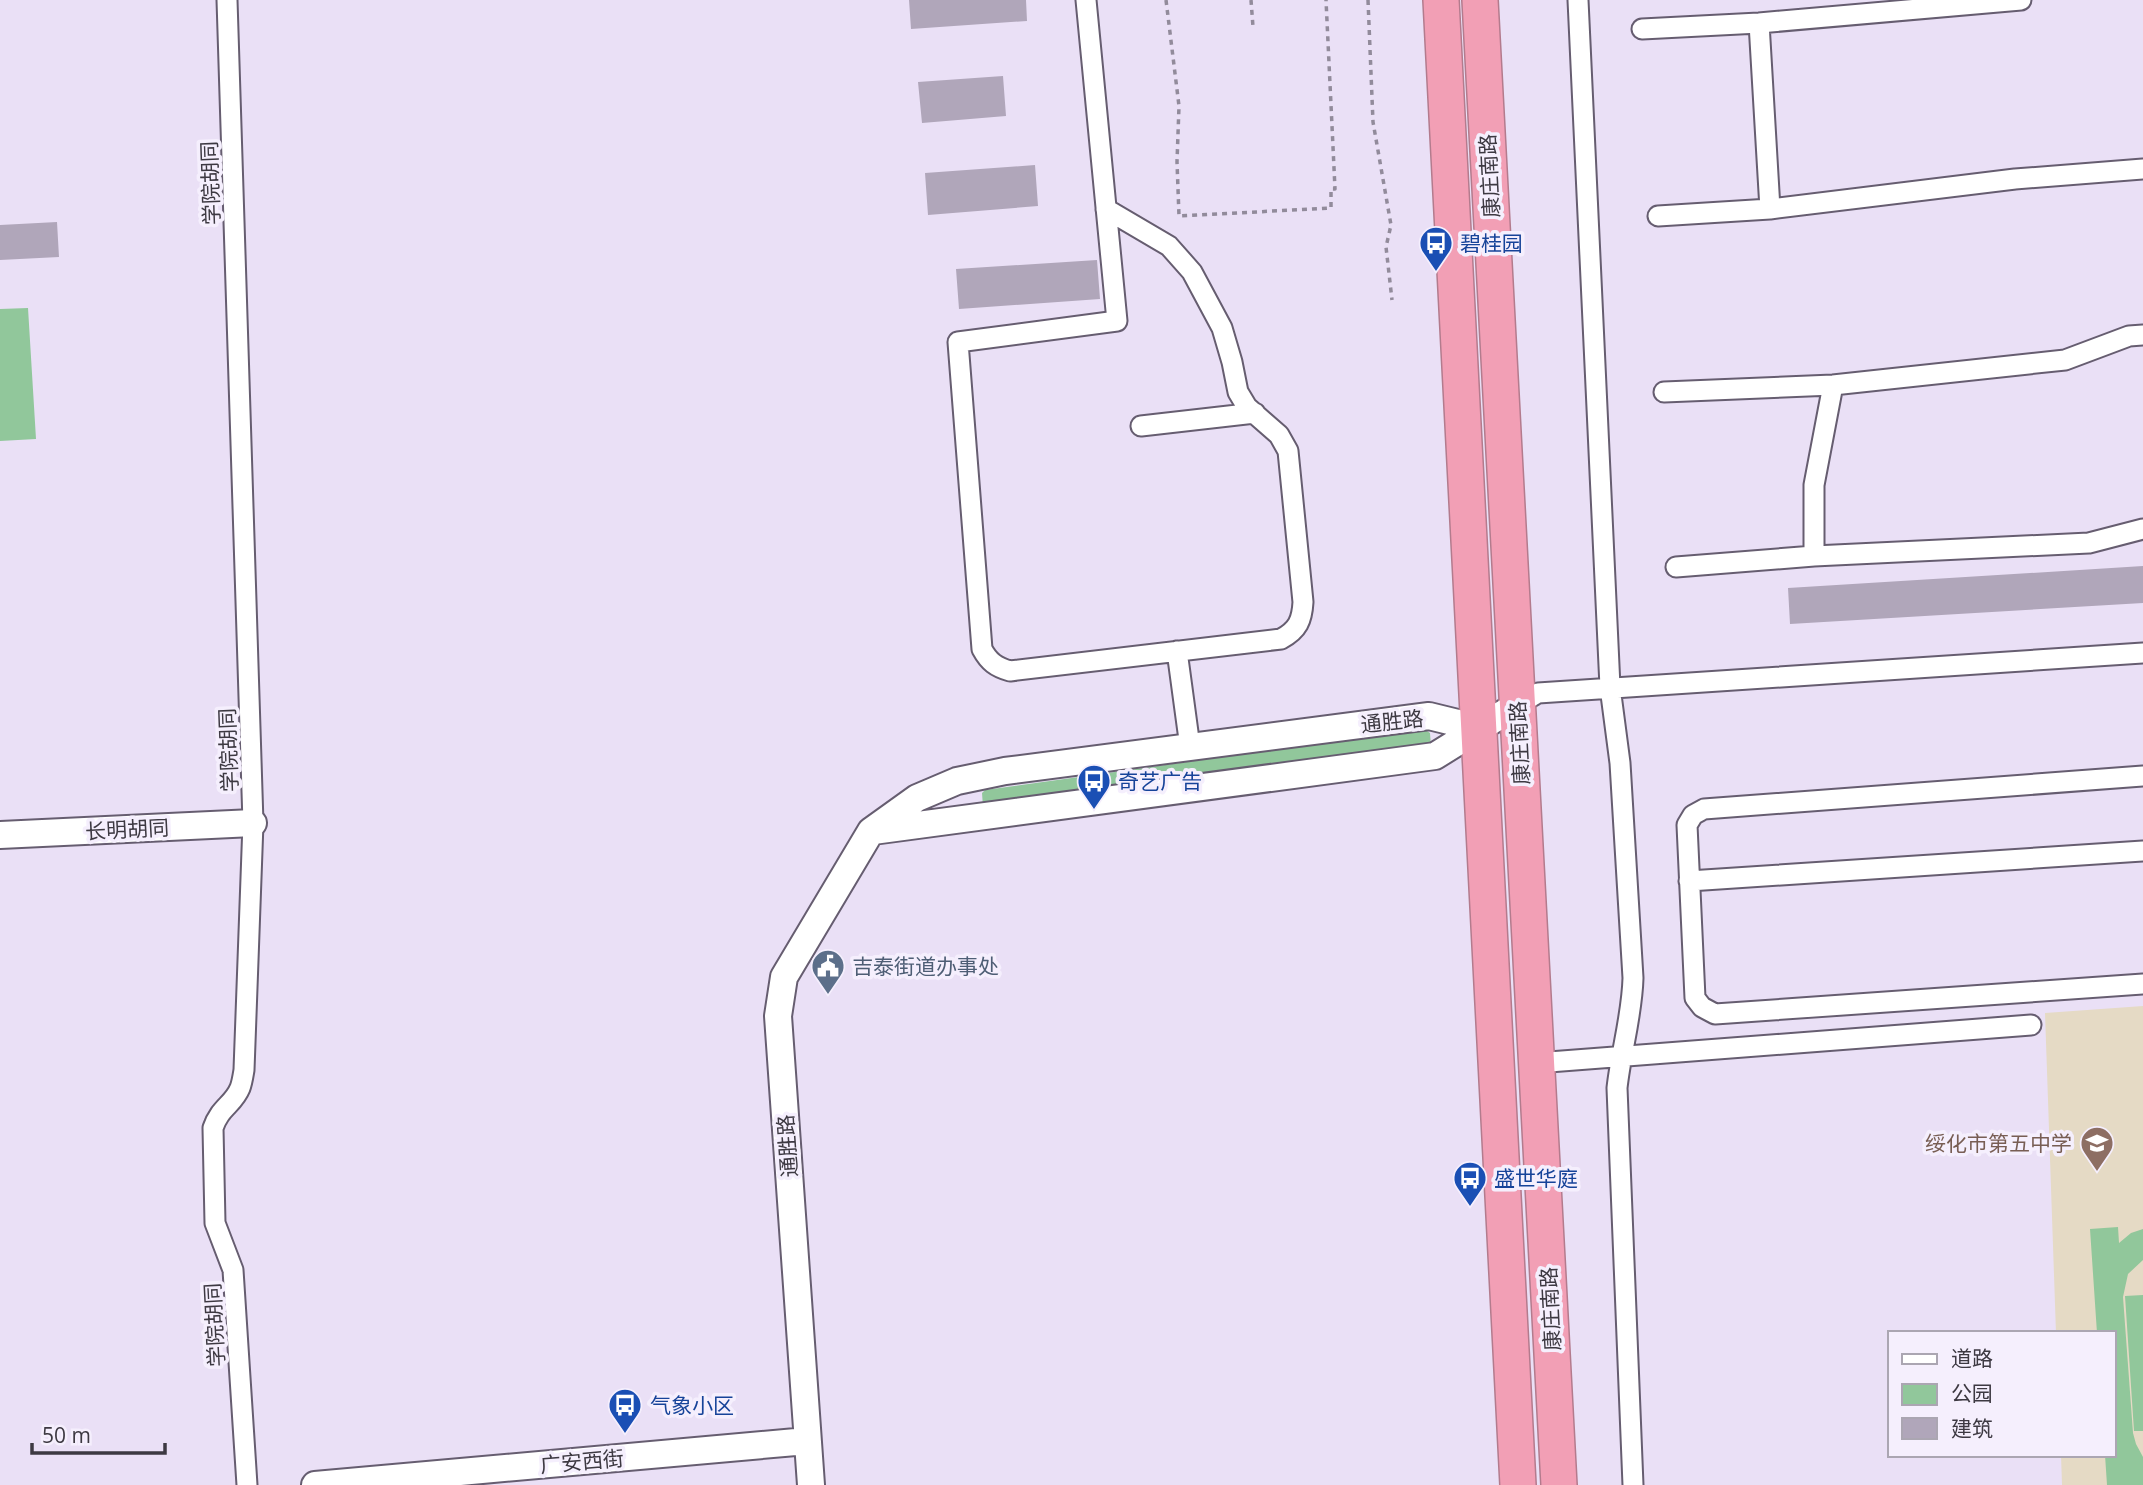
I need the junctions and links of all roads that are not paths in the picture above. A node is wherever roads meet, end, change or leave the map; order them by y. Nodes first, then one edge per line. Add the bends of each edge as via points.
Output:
1 (227, 0) edge
2 (1086, 0) edge
3 (1441, 0) edge
4 (1480, 0) edge
5 (1578, 0) edge
6 (2021, 0) edge
7 (1759, 23) junction
8 (1642, 29) dead end
9 (2143, 169) edge
10 (1106, 209) junction
11 (1770, 209) junction
12 (1658, 216) dead end
13 (2143, 335) edge
14 (1833, 385) junction
15 (1664, 392) dead end
16 (1255, 414) junction
17 (1140, 426) dead end
18 (2143, 529) edge
19 (1814, 556) junction
20 (1676, 567) dead end
21 (1177, 652) junction
22 (2143, 653) edge
23 (1611, 687) junction
24 (1517, 705) junction
25 (1478, 728) junction
26 (1190, 747) junction
27 (2143, 776) edge
28 (253, 823) junction
29 (871, 831) junction
30 (0, 835) edge
31 (2143, 851) edge
32 (1689, 881) junction
33 (2143, 984) edge
34 (2031, 1025) dead end
35 (1621, 1057) junction
36 (1536, 1063) junction
37 (807, 1441) junction
38 (247, 1485) edge
39 (315, 1485) edge
40 (811, 1485) edge
41 (1518, 1485) edge
42 (1559, 1485) edge
43 (1633, 1485) edge

1 - 28 street, 学院胡同
2 - 10 street
3 - 25 highway, 康庄南路
4 - 24 highway, 康庄南路
5 - 23 street
6 - 7 street
7 - 8 street
7 - 11 street
9 - 11 street via 2015,178
10 - 16 street via 1169,246 1192,272 1222,328 1238,392
10 - 21 street via 1117,321 958,342 982,649 997,668 1010,671
11 - 12 street
13 - 14 street via 2065,360
14 - 15 street
14 - 19 street via 1814,485
16 - 17 street
16 - 21 street via 1279,435 1288,451 1302,617 1294,632 1281,639
18 - 19 street via 2089,543
19 - 20 street
21 - 26 street
22 - 23 street
23 - 24 street via 1538,693
23 - 35 street via 1633,978 1632,1008
24 - 25 street
24 - 36 highway, 康庄南路
25 - 26 street, 通胜路 via 1429,716
25 - 29 street, 通胜路 via 1435,756
25 - 41 highway, 康庄南路
26 - 29 street, 通胜路 via 957,781 917,797
27 - 32 street via 1704,809 1687,825
28 - 30 street, 长明胡同
28 - 38 street, 学院胡同 via 244,1070 240,1089 218,1113 213,1128 215,1223 233,1270
29 - 37 street, 通胜路 via 784,977 778,1016
31 - 32 street
32 - 33 street via 1695,998 1715,1014
34 - 35 street
35 - 36 street
35 - 43 street via 1617,1088
36 - 42 highway, 康庄南路
37 - 39 street, 广安西街
37 - 40 street, 通胜路

